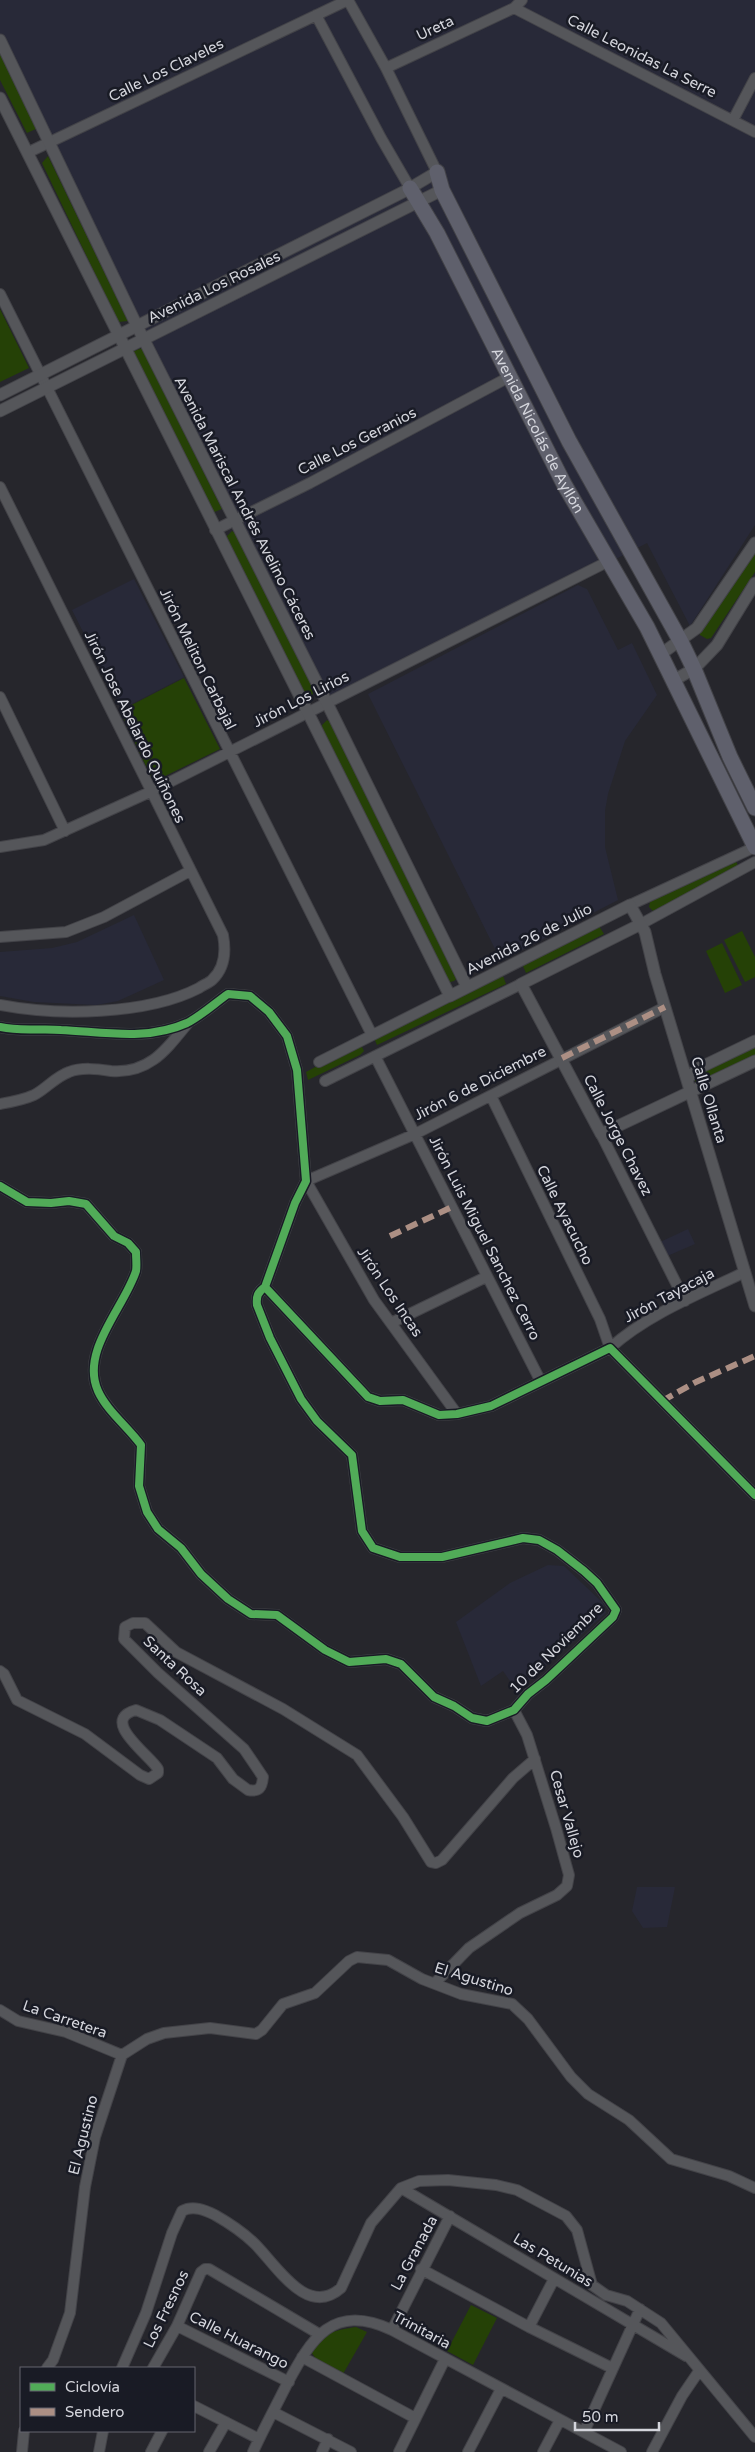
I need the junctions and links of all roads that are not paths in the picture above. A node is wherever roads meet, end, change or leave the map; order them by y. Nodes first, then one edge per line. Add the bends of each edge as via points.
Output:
1 (348, 0) edge
2 (522, 0) edge
3 (514, 8) junction
4 (316, 14) junction
5 (0, 40) edge
6 (386, 68) junction
7 (755, 78) edge
8 (0, 98) edge
9 (733, 120) junction
10 (755, 132) edge
11 (49, 142) junction
12 (29, 152) junction
13 (437, 172) junction
14 (410, 188) junction
15 (442, 190) junction
16 (419, 202) junction
17 (0, 294) edge
18 (137, 326) junction
19 (117, 336) junction
20 (144, 339) junction
21 (124, 349) junction
22 (40, 374) junction
23 (511, 376) junction
24 (47, 387) junction
25 (0, 395) edge
26 (0, 411) edge
27 (0, 486) edge
28 (235, 520) junction
29 (215, 530) junction
30 (755, 543) edge
31 (609, 560) junction
32 (755, 583) edge
33 (681, 642) junction
34 (661, 654) junction
35 (694, 669) junction
36 (674, 680) junction
37 (0, 697) edge
38 (327, 703) junction
39 (307, 713) junction
40 (228, 752) junction
41 (751, 791) edge
42 (150, 792) junction
43 (755, 808) edge
44 (65, 831) junction
45 (0, 847) edge
46 (755, 847) edge
47 (755, 862) edge
48 (190, 871) junction
49 (630, 905) junction
50 (641, 924) junction
51 (0, 937) edge
52 (521, 984) junction
53 (467, 987) junction
54 (450, 996) junction
55 (0, 1005) edge
56 (665, 1007) junction
57 (188, 1023) junction
58 (0, 1027) edge
59 (372, 1035) junction
60 (755, 1041) edge
61 (375, 1056) junction
62 (562, 1058) junction
63 (755, 1061) edge
64 (320, 1062) dead end
65 (687, 1078) junction
66 (325, 1081) dead end
67 (691, 1093) junction
68 (491, 1096) junction
69 (0, 1104) edge
70 (415, 1134) junction
71 (601, 1134) junction
72 (306, 1182) junction
73 (0, 1186) edge
74 (745, 1272) junction
75 (486, 1277) junction
76 (265, 1287) junction
77 (685, 1301) junction
78 (755, 1306) edge
79 (391, 1322) junction
80 (610, 1348) junction
81 (540, 1380) junction
82 (457, 1414) junction
83 (755, 1495) edge
84 (0, 1671) edge
85 (514, 1710) junction
86 (535, 1759) junction
87 (435, 1983) junction
88 (0, 2010) edge
89 (122, 2055) junction
90 (401, 2188) junction
91 (755, 2188) edge
92 (450, 2216) junction
93 (422, 2269) junction
94 (554, 2279) junction
95 (640, 2309) junction
96 (633, 2325) junction
97 (177, 2326) junction
98 (529, 2327) junction
99 (392, 2330) junction
100 (319, 2334) junction
101 (302, 2357) junction
102 (689, 2358) junction
103 (445, 2359) junction
104 (48, 2367) edge
105 (122, 2367) edge
106 (154, 2367) edge
107 (612, 2368) junction
108 (699, 2371) junction
109 (288, 2382) junction
110 (501, 2389) junction
111 (195, 2406) edge
112 (273, 2412) junction
113 (415, 2418) junction
114 (560, 2420) junction
115 (226, 2422) junction
116 (24, 2432) edge
117 (103, 2432) edge
118 (161, 2432) edge
119 (584, 2432) junction
120 (755, 2437) edge
121 (259, 2439) junction
122 (328, 2439) junction
123 (402, 2451) edge
124 (22, 2452) edge
125 (99, 2452) edge
126 (150, 2452) edge
127 (209, 2452) edge
128 (253, 2452) edge
129 (322, 2452) edge
130 (351, 2452) edge
131 (468, 2452) edge
132 (543, 2452) edge
133 (620, 2452) edge
134 (652, 2452) edge

1 - 4 street, Calle Los Claveles
1 - 6 street, Avenida Nicolás de Ayllón
2 - 3 street, Ureta
3 - 6 street, Ureta
3 - 9 street, Calle Leonidas La Serre
4 - 11 street, Calle Los Claveles
4 - 14 street, Avenida Nicolás de Ayllón
5 - 11 street, Avenida Mariscal Andrés Avelino Cáceres
6 - 13 street, Avenida Nicolás de Ayllón
7 - 9 street
8 - 12 street
9 - 10 street, Calle Leonidas La Serre
11 - 12 street, Calle Los Claveles
11 - 18 street, Avenida Mariscal Andrés Avelino Cáceres
12 - 19 street
13 - 14 street, Avenida Los Rosales
13 - 15 main road, Avenida Nicolás de Ayllón
14 - 16 main road, Avenida Nicolás de Ayllón
14 - 18 street, Avenida Los Rosales
15 - 16 street, Avenida Los Rosales
15 - 33 main road, Avenida Nicolás de Ayllón via 569,441
16 - 20 street, Avenida Los Rosales
16 - 23 main road, Avenida Nicolás de Ayllón
17 - 22 street, Jirón Meliton Carbajal
18 - 19 street, Avenida Los Rosales
18 - 20 street, Avenida Mariscal Andrés Avelino Cáceres
19 - 21 street
19 - 22 street, Avenida Los Rosales
20 - 21 street, Avenida Los Rosales
20 - 28 street, Avenida Mariscal Andrés Avelino Cáceres
21 - 24 street, Avenida Los Rosales
21 - 29 street
22 - 24 street, Jirón Meliton Carbajal
22 - 25 street, Avenida Los Rosales
23 - 28 street, Calle Los Geranios
23 - 31 main road, Avenida Nicolás de Ayllón via 564,484
24 - 26 street, Avenida Los Rosales
24 - 40 street, Jirón Meliton Carbajal
27 - 42 street, Jirón Jose Abelardo Quiñones
28 - 29 street, Calle Los Geranios
28 - 38 street, Avenida Mariscal Andrés Avelino Cáceres
29 - 39 street
30 - 33 street via 701,623
31 - 34 main road, Avenida Nicolás de Ayllón
31 - 38 street, Jirón Los Lirios
32 - 35 street via 717,645
33 - 34 street
33 - 35 main road, Avenida Nicolás de Ayllón
34 - 36 main road, Avenida Nicolás de Ayllón
35 - 36 street
35 - 41 main road, Avenida Nicolás de Ayllón via 730,757
36 - 46 main road, Avenida Nicolás de Ayllón
37 - 44 street
38 - 39 street, Jirón Los Lirios
38 - 53 street, Avenida Mariscal Andrés Avelino Cáceres
39 - 40 street, Jirón Los Lirios
39 - 54 street
40 - 42 street, Jirón Los Lirios
40 - 59 street, Jirón Meliton Carbajal
41 - 43 main road, Avenida Nicolás de Ayllón
42 - 44 street, Jirón Los Lirios
42 - 48 street, Jirón Jose Abelardo Quiñones
44 - 45 street, Jirón Los Lirios via 44,840
46 - 49 street, Avenida 26 de Julio
47 - 50 street
48 - 51 street via 104,917 66,932
48 - 55 street, Jirón Jose Abelardo Quiñones via 223,935 224,962 212,981 181,997 92,1012
49 - 50 street, Calle Ollanta
49 - 53 street, Avenida 26 de Julio
50 - 52 street
50 - 56 street, Calle Ollanta
52 - 61 street
52 - 62 street, Calle Jorge Chavez
53 - 54 street, Avenida 26 de Julio
54 - 59 street, Avenida 26 de Julio
56 - 62 street, Jirón 6 de Diciembre
56 - 65 street, Calle Ollanta
57 - 58 street via 151,1033 119,1034
57 - 69 street via 159,1057 138,1069 125,1072 70,1071 34,1095
57 - 72 street via 228,994 250,996 269,1012 287,1036 297,1070
59 - 64 street, Avenida 26 de Julio
60 - 65 street via 699,1068
61 - 66 street
61 - 70 street, Jirón Luis Miguel Sanchez Cerro
62 - 68 street, Jirón 6 de Diciembre
62 - 71 street, Calle Jorge Chavez
63 - 67 street
65 - 67 street, Calle Ollanta
67 - 71 street
67 - 74 street, Calle Ollanta
68 - 70 street, Jirón 6 de Diciembre
68 - 80 street, Calle Ayacucho via 600,1319
70 - 72 street, Jirón 6 de Diciembre
70 - 75 street, Jirón Luis Miguel Sanchez Cerro
71 - 77 street, Calle Jorge Chavez
72 - 76 street via 295,1203
72 - 79 street, Jirón Los Incas via 374,1300
73 - 85 street via 27,1202 86,1204 114,1236 128,1243 136,1252 136,1269 131,1284 107,1326 93,1372 98,1392 141,1445 139,1486 147,1512 158,1529 181,1548 201,1574 228,1599 251,1614 277,1615 325,1650 349,1662 386,1659 401,1664 434,1697 472,1718 487,1721
74 - 77 street, Jirón Tayacaja
74 - 78 street, Calle Ollanta
75 - 79 street
75 - 81 street, Jirón Luis Miguel Sanchez Cerro
76 - 82 street, Jirón Tayacaja via 368,1397 380,1401 403,1400 439,1415
76 - 85 street, 10 de Noviembre via 256,1297 257,1305 290,1379 317,1420 352,1455 362,1531 372,1548 400,1557 442,1557 523,1538 539,1540 584,1571 612,1601 616,1610 613,1617
77 - 80 street, Jirón Tayacaja
79 - 82 street, Jirón Los Incas
80 - 81 street, Jirón Tayacaja
80 - 83 street
81 - 82 street, Jirón Tayacaja via 491,1406
84 - 86 street, Santa Rosa via 17,1700 84,1734 140,1775 149,1779 158,1773 158,1769 131,1741 123,1727 126,1716 136,1710 160,1720 217,1758 248,1790 258,1790 264,1778 244,1749 124,1639 125,1627 145,1623 176,1652 284,1710 358,1755 431,1862 436,1863 513,1778
85 - 86 street, Cesar Vallejo
86 - 87 street, Cesar Vallejo via 568,1876 567,1886 469,1948
87 - 89 street, El Agustino via 388,1960 357,1958 349,1960 314,1993 283,2004 256,2034 210,2028 164,2033 147,2039
87 - 91 street, El Agustino via 461,1994 512,2004 528,2019 571,2077 588,2094 629,2120 671,2159 729,2176
88 - 89 street, La Carretera via 18,2021 66,2032
89 - 104 street, El Agustino via 95,2137 85,2187 68,2320
90 - 92 street, Las Petunias
90 - 95 street via 419,2181 434,2180 496,2185 517,2190 547,2204 566,2216 577,2230 592,2285 606,2295 628,2301
90 - 105 street via 371,2223 342,2288 322,2298 299,2290 239,2229 209,2212 188,2208 182,2211 146,2313
92 - 93 street, La Granada
92 - 94 street, Las Petunias
93 - 98 street
93 - 99 street, La Granada
94 - 96 street, Las Petunias
94 - 98 street
95 - 96 street
95 - 102 street via 668,2330
96 - 102 street, Las Petunias
96 - 107 street
97 - 100 street, Los Fresnos via 201,2272 209,2269
97 - 106 street, Los Fresnos
97 - 109 street, Calle Huarango
98 - 107 street
99 - 100 street, Trinitaria via 369,2322 352,2321 332,2326
99 - 103 street, Trinitaria
100 - 101 street
101 - 109 street
101 - 113 street
102 - 108 street
103 - 110 street, Trinitaria
103 - 113 street
107 - 119 street
108 - 120 street
108 - 134 street
109 - 112 street
110 - 114 street, Trinitaria
110 - 131 street
111 - 115 street
112 - 121 street
112 - 122 street
113 - 123 street
114 - 119 street, Trinitaria
114 - 132 street
115 - 121 street
115 - 127 street
116 - 124 street
117 - 125 street
118 - 126 street
119 - 133 street, Trinitaria
121 - 128 street
122 - 129 street
122 - 130 street

